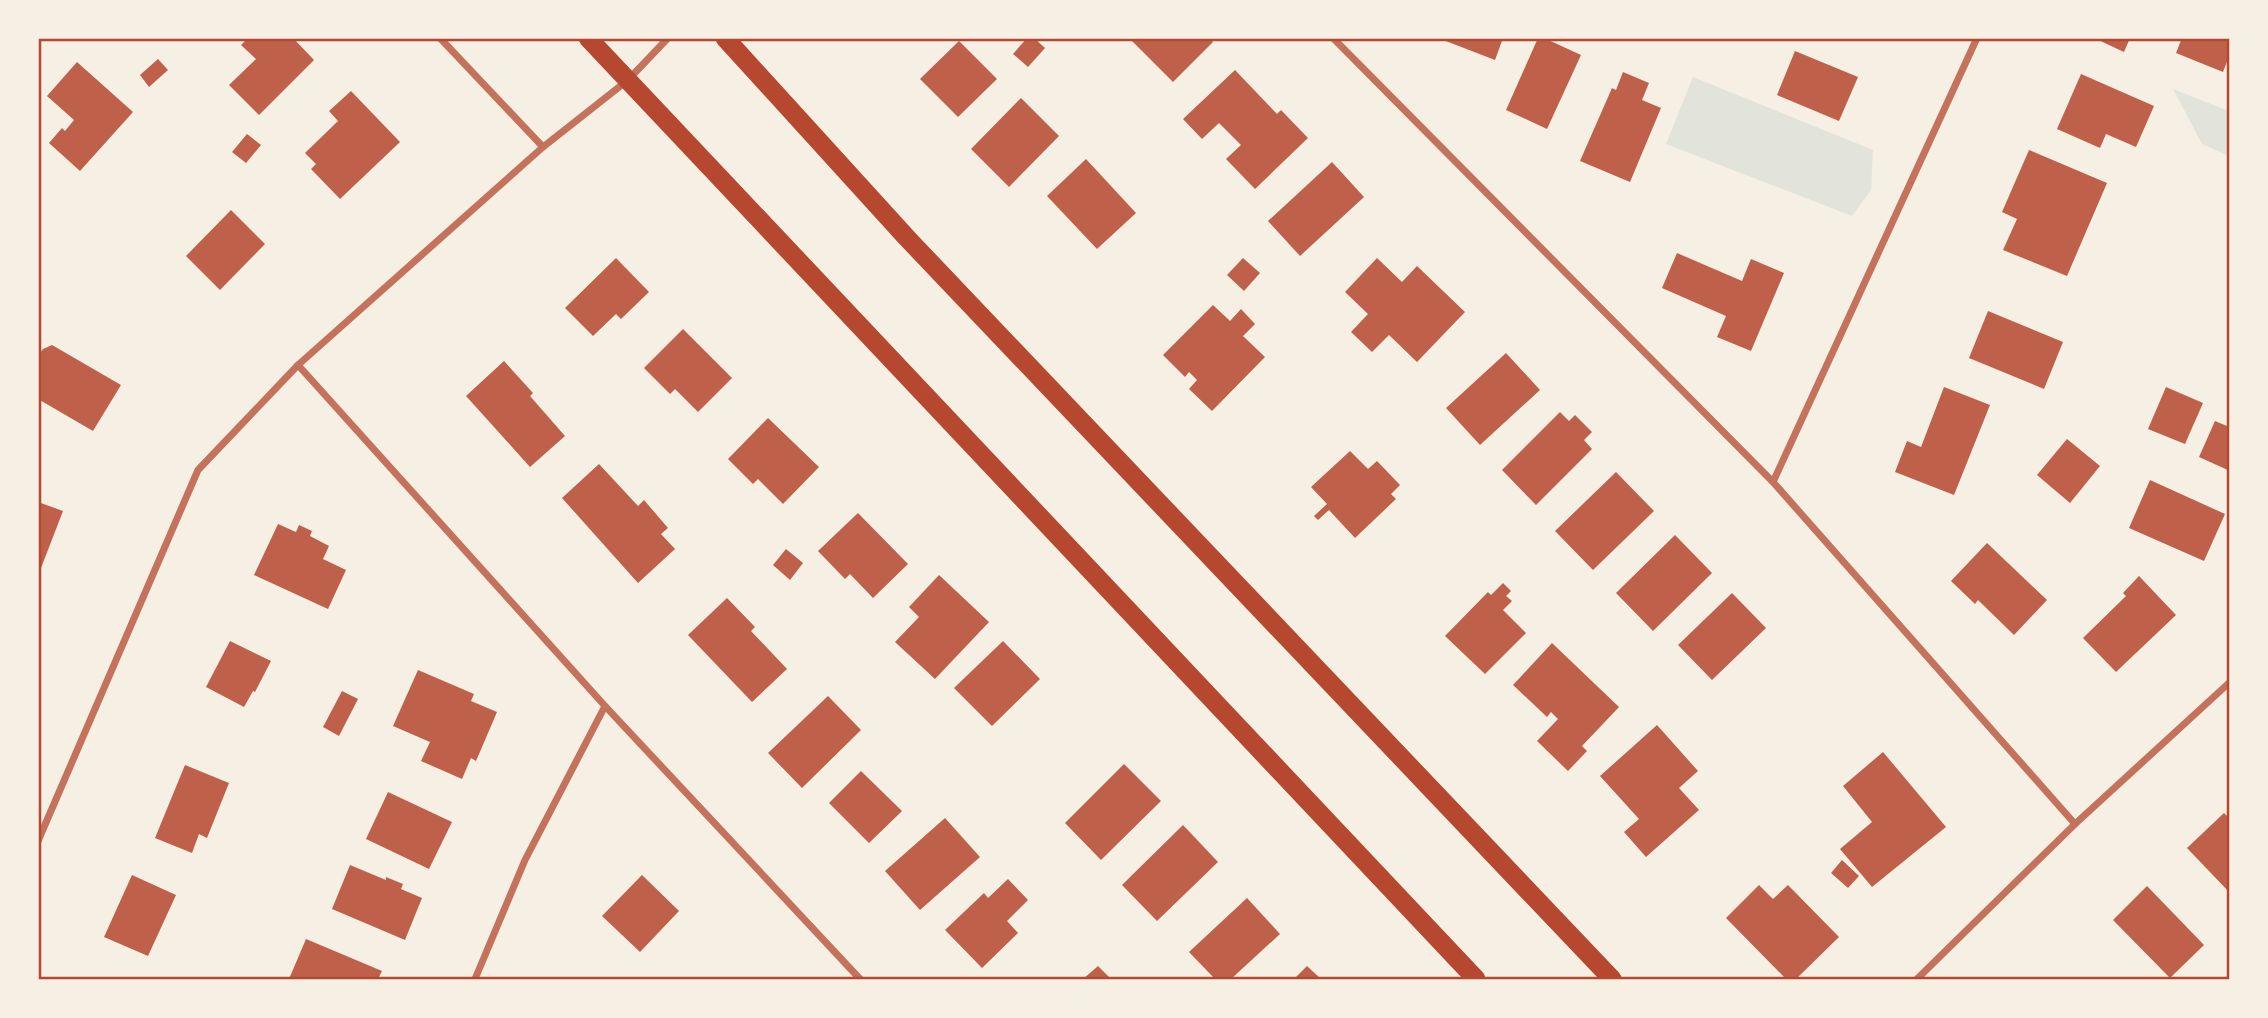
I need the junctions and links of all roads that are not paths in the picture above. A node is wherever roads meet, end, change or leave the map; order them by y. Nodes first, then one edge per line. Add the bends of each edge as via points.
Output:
1 (440, 38) edge
2 (588, 38) edge
3 (667, 38) edge
4 (725, 38) edge
5 (1333, 38) edge
6 (1976, 38) edge
7 (628, 79) junction
8 (543, 148) junction
9 (298, 365) junction
10 (1773, 482) junction
11 (2230, 682) edge
12 (606, 706) junction
13 (2075, 824) junction
14 (38, 841) edge
15 (475, 979) edge
16 (860, 979) edge
17 (1476, 979) edge
18 (1612, 979) edge
19 (1917, 979) edge

1 - 8 street
2 - 7 highway
3 - 7 street
4 - 18 highway via 907,239
5 - 10 street
6 - 10 street
7 - 8 street
7 - 17 highway
8 - 9 street
9 - 12 street
9 - 14 street via 198,470
10 - 13 street
11 - 13 street
12 - 15 street via 525,860
12 - 16 street
13 - 19 street

